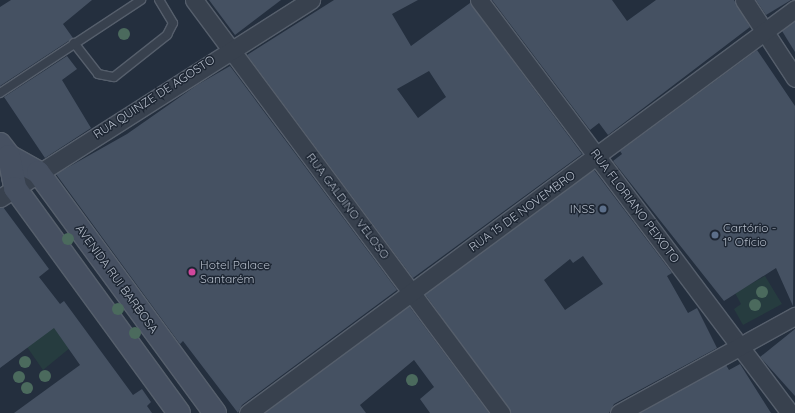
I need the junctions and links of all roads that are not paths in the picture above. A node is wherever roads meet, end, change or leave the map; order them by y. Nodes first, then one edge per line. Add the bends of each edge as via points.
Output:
1 (141, 0) edge
2 (159, 0) edge
3 (194, 0) edge
4 (311, 0) edge
5 (479, 0) edge
6 (744, 0) edge
7 (795, 8) edge
8 (764, 32) junction
9 (74, 43) junction
10 (230, 48) junction
11 (795, 78) edge
12 (0, 93) edge
13 (5, 150) edge
14 (597, 156) junction
15 (38, 172) junction
16 (8, 193) edge
17 (412, 292) junction
18 (795, 316) edge
19 (740, 346) junction
20 (179, 413) edge
21 (215, 413) edge
22 (248, 413) edge
23 (501, 413) edge
24 (618, 413) edge
25 (790, 413) edge

1 - 9 lane
2 - 9 lane via 173,23 167,35 114,77 98,74
3 - 10 street, RUA GALDINO VELOSO
4 - 10 street, RUA QUINZE DE AGOSTO
5 - 14 street, RUA FLORIANO PEIXOTO
6 - 8 street
7 - 8 street, RUA 15 DE NOVEMBRO
8 - 11 street
8 - 14 street, RUA 15 DE NOVEMBRO
9 - 12 lane
10 - 15 street, RUA QUINZE DE AGOSTO
10 - 17 street, RUA GALDINO VELOSO
13 - 15 main road, AVENIDA RUI BARBOSA
13 - 16 main road, AVENIDA RUI BARBOSA
14 - 17 street, RUA 15 DE NOVEMBRO
14 - 19 street, RUA FLORIANO PEIXOTO
15 - 16 street, RUA QUINZE DE AGOSTO
15 - 21 main road, AVENIDA RUI BARBOSA
16 - 20 main road, AVENIDA RUI BARBOSA
17 - 22 street, RUA 15 DE NOVEMBRO
17 - 23 street, RUA GALDINO VELOSO
18 - 19 street
19 - 24 street
19 - 25 street, RUA FLORIANO PEIXOTO

